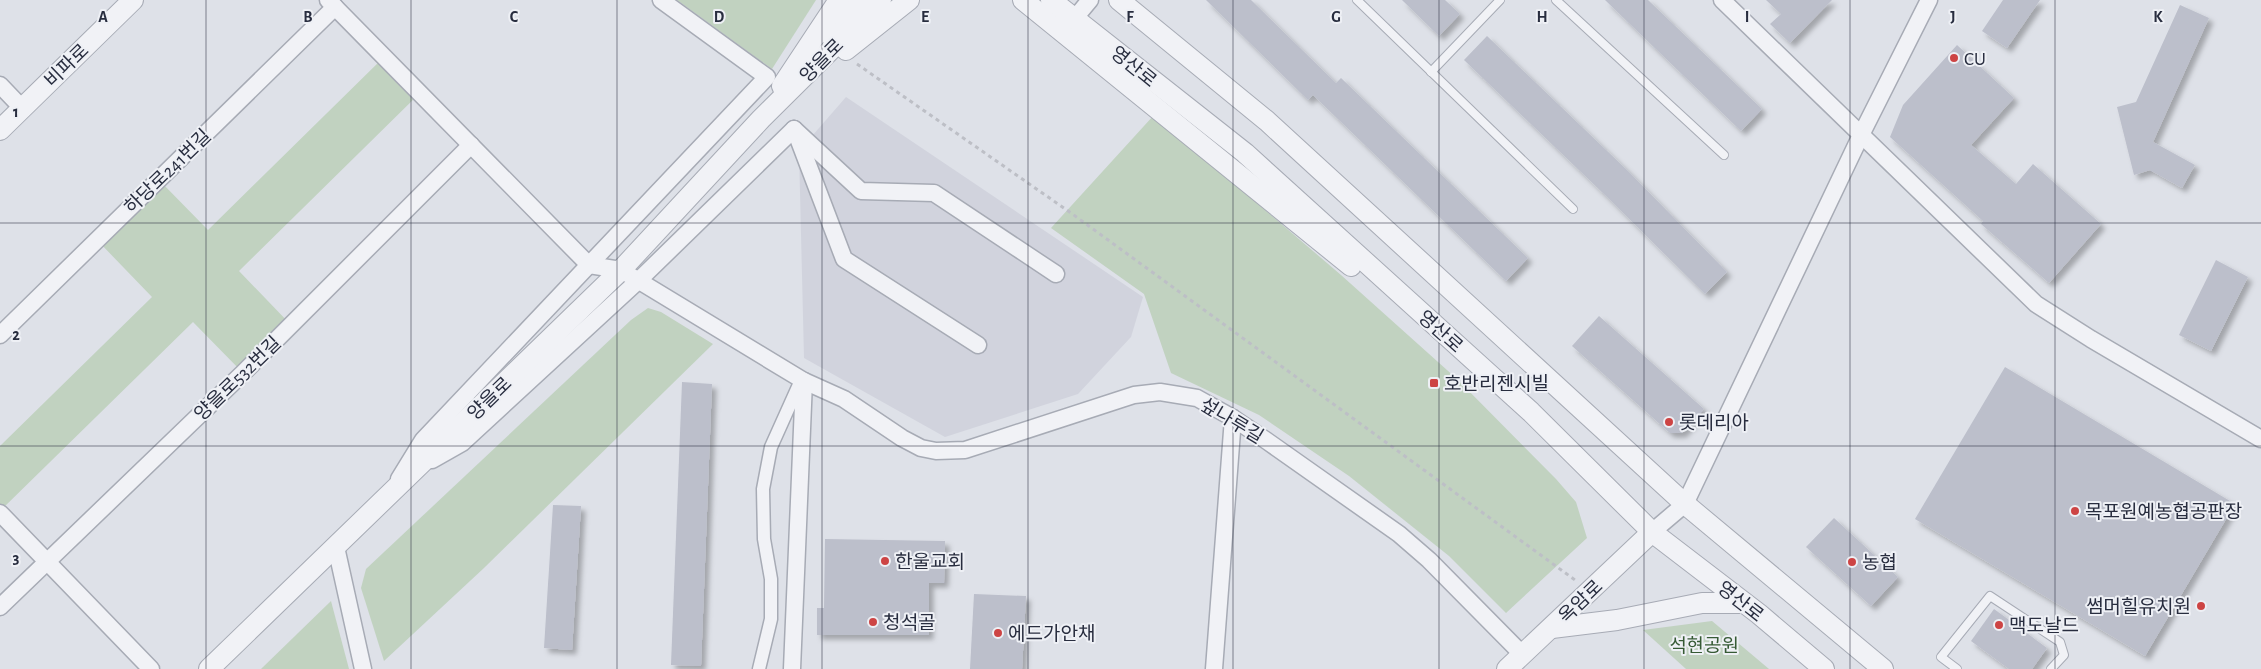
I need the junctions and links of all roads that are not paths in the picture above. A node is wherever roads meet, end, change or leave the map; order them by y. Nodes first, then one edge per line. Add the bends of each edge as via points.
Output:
1 (133, 0) edge
2 (661, 0) edge
3 (839, 0) edge
4 (859, 0) edge
5 (881, 0) edge
6 (909, 0) edge
7 (1023, 0) edge
8 (1051, 0) edge
9 (1090, 0) edge
10 (1119, 0) edge
11 (1357, 0) edge
12 (1500, 0) edge
13 (1556, 0) edge
14 (1722, 0) edge
15 (1929, 0) edge
16 (331, 4) edge
17 (1075, 18) junction
18 (1431, 72) junction
19 (0, 85) edge
20 (22, 108) junction
21 (761, 119) junction
22 (794, 128) junction
23 (0, 130) edge
24 (1861, 135) junction
25 (471, 145) junction
26 (1724, 155) dead end
27 (1573, 209) dead end
28 (589, 265) junction
29 (621, 270) junction
30 (1056, 274) dead end
31 (639, 280) junction
32 (0, 335) edge
33 (978, 345) dead end
34 (803, 380) junction
35 (1530, 412) junction
36 (1233, 418) junction
37 (2261, 439) edge
38 (413, 472) junction
39 (387, 498) junction
40 (1685, 504) junction
41 (0, 513) edge
42 (1652, 532) junction
43 (336, 547) junction
44 (47, 562) junction
45 (1744, 603) junction
46 (0, 607) edge
47 (1552, 628) junction
48 (1524, 662) edge
49 (151, 669) edge
50 (209, 669) edge
51 (362, 669) edge
52 (759, 669) edge
53 (792, 669) edge
54 (1214, 669) edge
55 (1507, 669) edge
56 (1824, 669) edge
57 (1883, 669) edge
58 (1956, 669) edge
59 (2051, 669) edge

1 - 20 street, 비파로
2 - 28 street via 767,77
3 - 21 street
4 - 21 street, 양을로
5 - 21 street, 양을로
6 - 21 street
7 - 35 street
8 - 17 street, 영산로
9 - 17 street
10 - 40 street, 영산로 via 1267,121
11 - 18 lane
12 - 18 lane
13 - 26 lane
14 - 24 street
15 - 24 street
16 - 25 street
16 - 32 street, 하당로241번길
17 - 35 street, 영산로 via 1245,153
18 - 27 lane
19 - 20 street
20 - 23 street, 비파로
21 - 29 street, 양을로
22 - 30 street via 861,191 934,193
22 - 31 street
22 - 33 street via 844,259
24 - 37 street via 2036,304
24 - 40 street
25 - 28 street
25 - 44 street, 양을로532번길
28 - 29 street
28 - 39 street via 422,440
29 - 31 street, 섶나루길
29 - 38 street, 양을로
31 - 34 street, 섶나루길
31 - 38 street via 462,442
34 - 36 street, 섶나루길 via 844,399 902,438 921,448 936,451 965,450 1134,395 1160,392 1197,398
34 - 52 street via 771,447 763,489 763,532 771,579 772,619
34 - 53 street
35 - 42 street, 영산로
36 - 48 street, 섶나루길 via 1399,534 1429,560
36 - 54 street
38 - 39 street, 양을로
39 - 43 street, 양을로
40 - 42 street
40 - 57 street, 영산로
41 - 44 street
42 - 45 street, 영산로
42 - 47 street, 옥암로
43 - 50 street, 양을로
43 - 51 street
44 - 46 street, 양을로532번길
44 - 49 street
45 - 47 street via 1702,603 1617,620
45 - 56 street, 영산로
47 - 48 street, 옥암로
48 - 55 street, 옥암로
58 - 59 lane via 1941,657 1990,596 2060,642 2064,655

